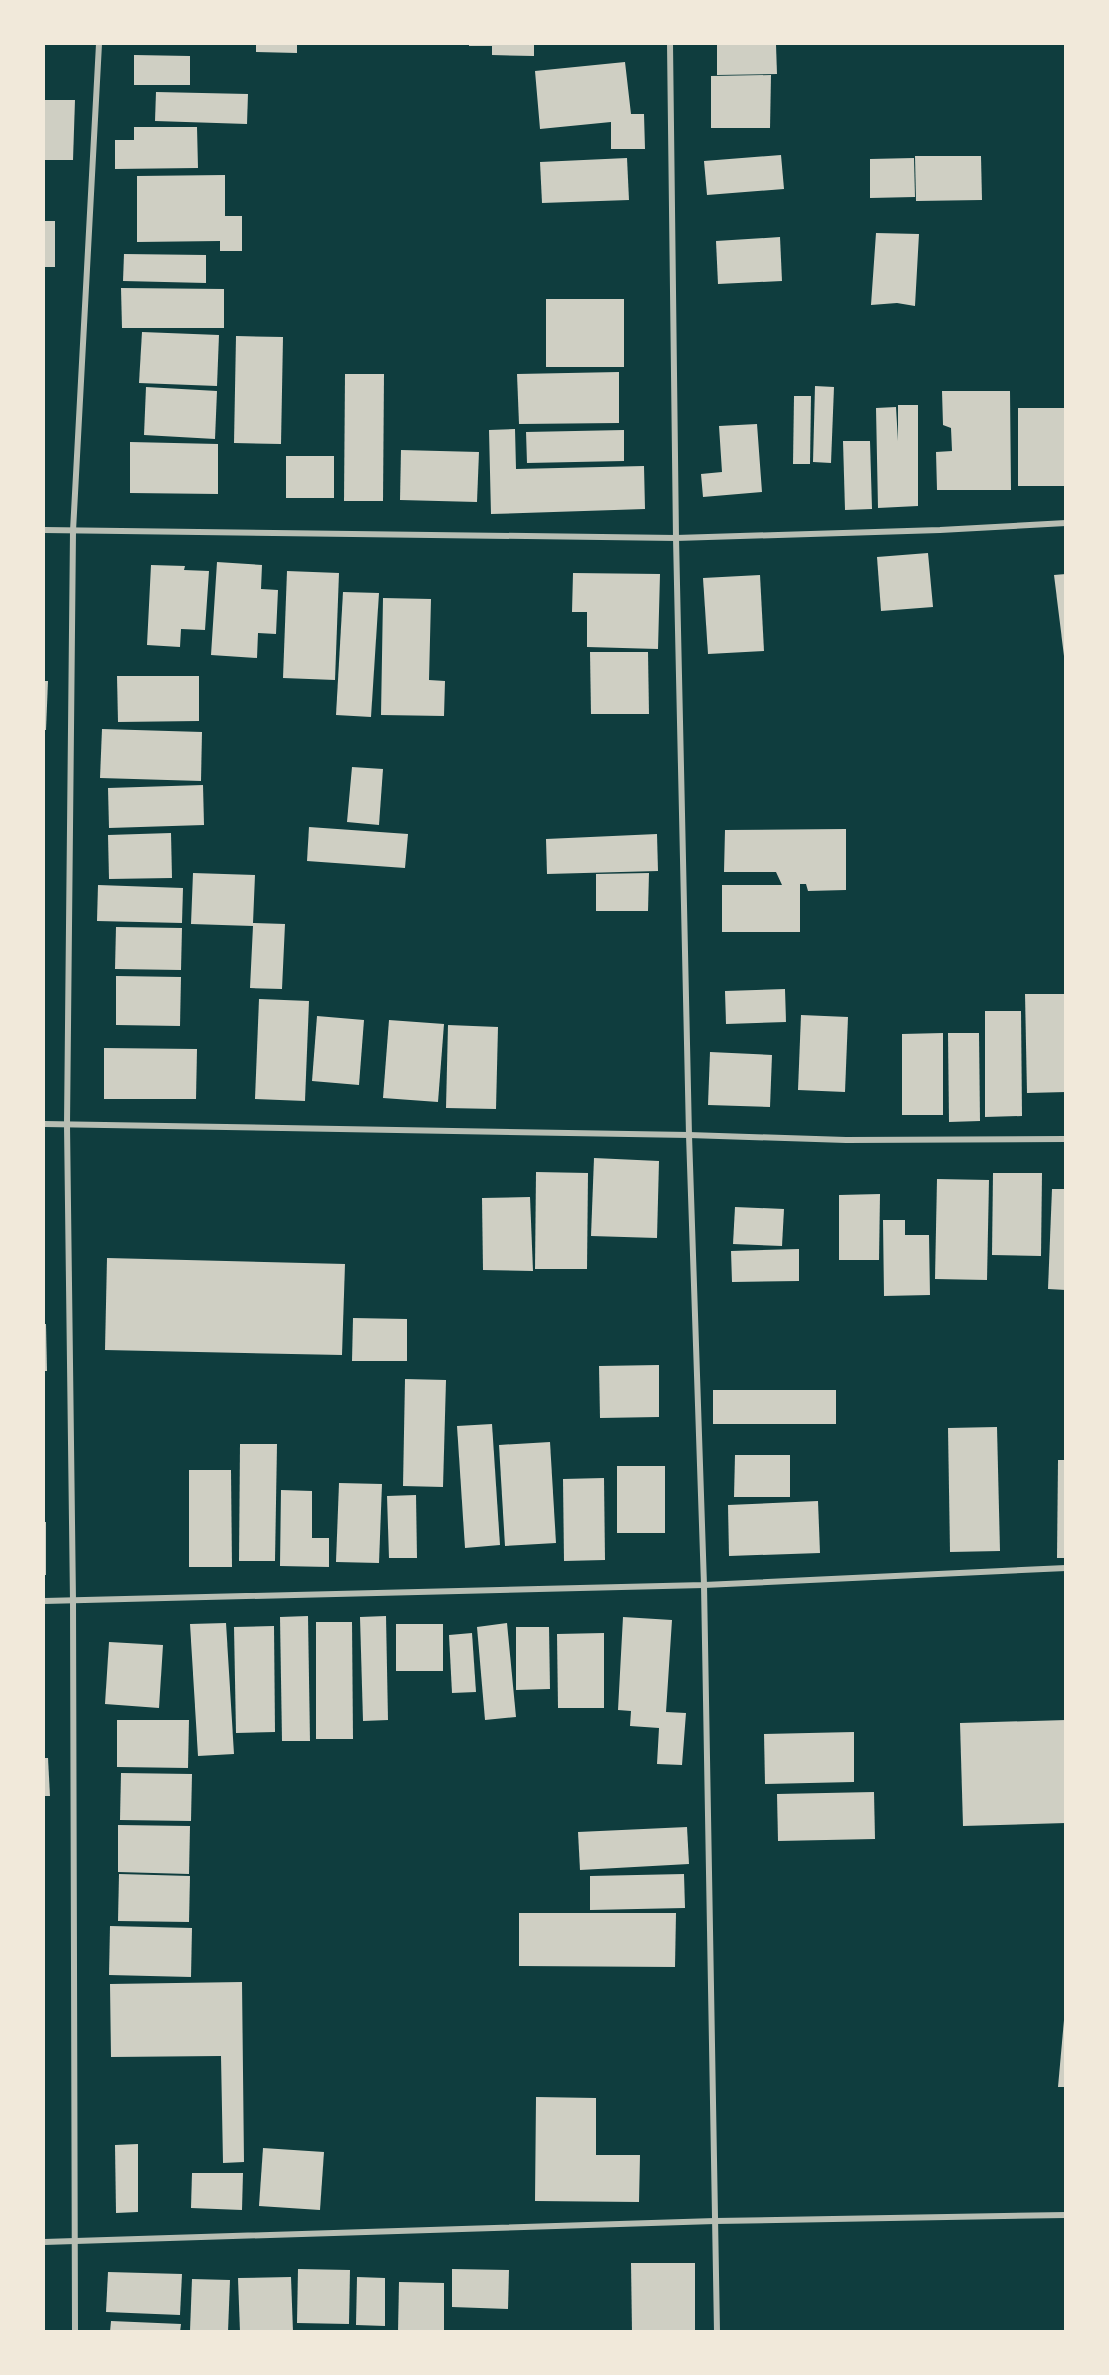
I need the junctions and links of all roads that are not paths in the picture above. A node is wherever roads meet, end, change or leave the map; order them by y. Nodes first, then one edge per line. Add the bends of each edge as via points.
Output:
1 (99, 44) edge
2 (670, 44) edge
3 (1065, 523) edge
4 (44, 530) edge
5 (73, 531) junction
6 (676, 538) junction
7 (44, 1124) edge
8 (67, 1125) junction
9 (688, 1135) junction
10 (1065, 1139) edge
11 (1065, 1568) edge
12 (704, 1585) junction
13 (73, 1600) junction
14 (44, 1601) edge
15 (1065, 2215) edge
16 (715, 2221) junction
17 (44, 2242) edge
18 (74, 2242) junction
19 (75, 2331) edge
20 (717, 2331) edge

1 - 5 street
2 - 6 street
3 - 6 street
4 - 5 street
5 - 6 street
5 - 8 street
6 - 9 street
7 - 8 street
8 - 9 street
8 - 13 street
9 - 10 street via 846,1140
9 - 12 street
11 - 12 street
12 - 13 street
12 - 16 street
13 - 14 street
13 - 18 street
15 - 16 street
16 - 18 street
16 - 20 street
17 - 18 street
18 - 19 street

